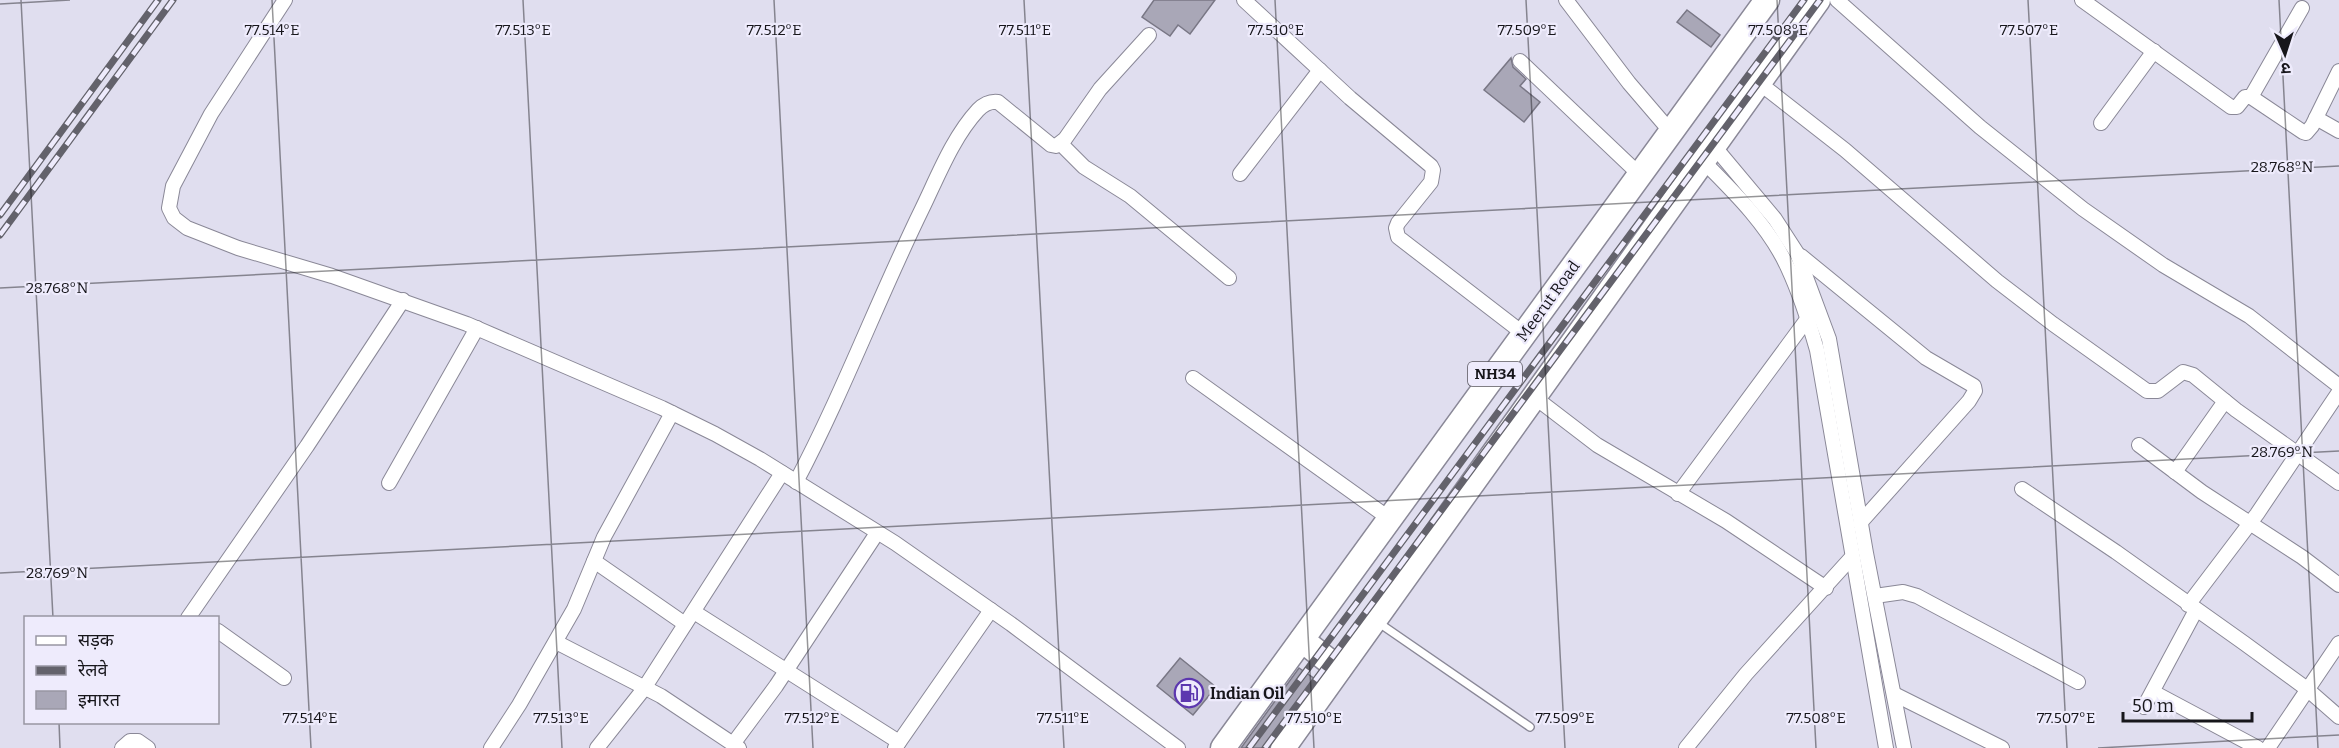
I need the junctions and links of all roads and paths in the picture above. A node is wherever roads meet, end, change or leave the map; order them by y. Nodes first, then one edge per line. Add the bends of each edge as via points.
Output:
1 (285, 0) edge
2 (1244, 0) edge
3 (1566, 0) edge
4 (1767, 0) edge
5 (1818, 0) edge
6 (1837, 0) edge
7 (2082, 0) edge
8 (2302, 8) dead end
9 (1149, 35) dead end
10 (2154, 51) junction
11 (1520, 61) dead end
12 (1320, 70) junction
13 (2339, 71) edge
14 (1758, 82) junction
15 (2251, 97) junction
16 (2316, 118) junction
17 (2101, 123) dead end
18 (2339, 130) edge
19 (1671, 132) junction
20 (1060, 144) junction
21 (1708, 153) junction
22 (1240, 174) dead end
23 (1640, 176) junction
24 (1797, 253) junction
25 (1229, 278) dead end
26 (403, 300) junction
27 (1808, 318) junction
28 (477, 328) junction
29 (1524, 334) junction
30 (1193, 378) dead end
31 (2339, 386) edge
32 (2339, 392) edge
33 (1533, 396) junction
34 (2225, 401) junction
35 (672, 413) junction
36 (2139, 445) dead end
37 (2299, 453) junction
38 (1843, 465) junction
39 (2175, 472) junction
40 (782, 473) junction
41 (796, 482) junction
42 (389, 483) dead end
43 (2339, 483) edge
44 (2022, 489) dead end
45 (1678, 494) junction
46 (1390, 519) junction
47 (1860, 523) junction
48 (2249, 523) junction
49 (877, 533) junction
50 (1852, 557) junction
51 (594, 561) junction
52 (2339, 585) edge
53 (1826, 588) junction
54 (1875, 596) junction
55 (2192, 608) junction
56 (991, 610) junction
57 (694, 612) junction
58 (193, 616) edge
59 (1374, 620) junction
60 (685, 624) junction
61 (219, 631) edge
62 (1302, 640) junction
63 (556, 642) junction
64 (2339, 643) edge
65 (787, 669) junction
66 (1340, 669) junction
67 (284, 678) dead end
68 (2078, 682) dead end
69 (643, 687) junction
70 (2307, 689) junction
71 (2153, 692) junction
72 (1895, 701) junction
73 (2144, 706) dead end
74 (1879, 709) junction
75 (2339, 717) edge
76 (1530, 727) dead end
77 (897, 745) edge
78 (736, 746) edge
79 (122, 748) edge
80 (148, 748) edge
81 (491, 748) edge
82 (597, 748) edge
83 (1178, 748) edge
84 (1223, 748) edge
85 (1283, 748) edge
86 (1686, 748) edge
87 (1886, 748) edge
88 (1904, 748) edge
89 (2002, 748) edge
90 (2258, 748) edge
91 (2268, 748) edge

1 - 26 street via 211,114 173,186 169,208 187,228
2 - 12 street
3 - 19 street
4 - 19 highway, Meerut Road / NH34
5 - 14 highway, NH34
6 - 31 street via 1980,127 2083,209 2163,265 2248,316
7 - 10 street
8 - 15 street
9 - 20 street via 1100,89
10 - 15 street via 2231,107
10 - 17 street
11 - 23 street
12 - 22 street
12 - 29 street via 1433,170 1431,182 1396,228 1398,237
13 - 16 street
14 - 21 highway, NH34
14 - 34 street via 1845,150 2005,288 2147,391 2158,392 2187,372
15 - 16 street via 2303,132
16 - 18 street
19 - 23 highway, Meerut Road / NH34
20 - 25 street via 1084,167 1153,213
20 - 41 street via 1051,145 998,102 978,110 924,205
21 - 24 street via 1775,219
21 - 27 street via 1788,266
21 - 33 highway, NH34
23 - 29 highway, Meerut Road / NH34
24 - 38 street via 1830,339
24 - 47 street via 1926,358 1974,386 1976,391
26 - 28 street
26 - 58 street
27 - 38 street
27 - 45 street
28 - 35 street
28 - 42 street
29 - 46 highway, Meerut Road / NH34
30 - 46 street
32 - 37 street
33 - 45 street via 1597,445
33 - 59 highway, NH34
34 - 37 street
34 - 39 street
35 - 40 street
35 - 51 street
36 - 39 street
37 - 43 street
37 - 48 street
38 - 47 street
38 - 50 street
39 - 48 street
40 - 41 street
40 - 57 street
41 - 49 street
44 - 55 street
45 - 53 street
46 - 62 highway, Meerut Road / NH34
47 - 54 street
48 - 52 street
48 - 55 street
49 - 56 street
49 - 65 street
50 - 53 street
50 - 74 street
51 - 60 street
51 - 63 street
53 - 86 street via 1746,674
54 - 68 street via 1903,592 1917,596
54 - 72 street
55 - 70 street
55 - 71 street
56 - 77 street
56 - 83 street
57 - 60 street
57 - 65 street
59 - 66 highway, NH34
59 - 76 lane
60 - 69 street
61 - 67 street
62 - 66 highway
62 - 84 highway, Meerut Road / NH34
63 - 69 street
63 - 81 street
64 - 70 street
65 - 77 street
65 - 78 street
66 - 85 highway, NH34
69 - 78 street
69 - 82 street
70 - 75 street
70 - 91 street
71 - 73 street
71 - 90 street
72 - 74 street
72 - 88 street
72 - 89 street
74 - 87 street
79 - 80 street via 130,741 138,741

